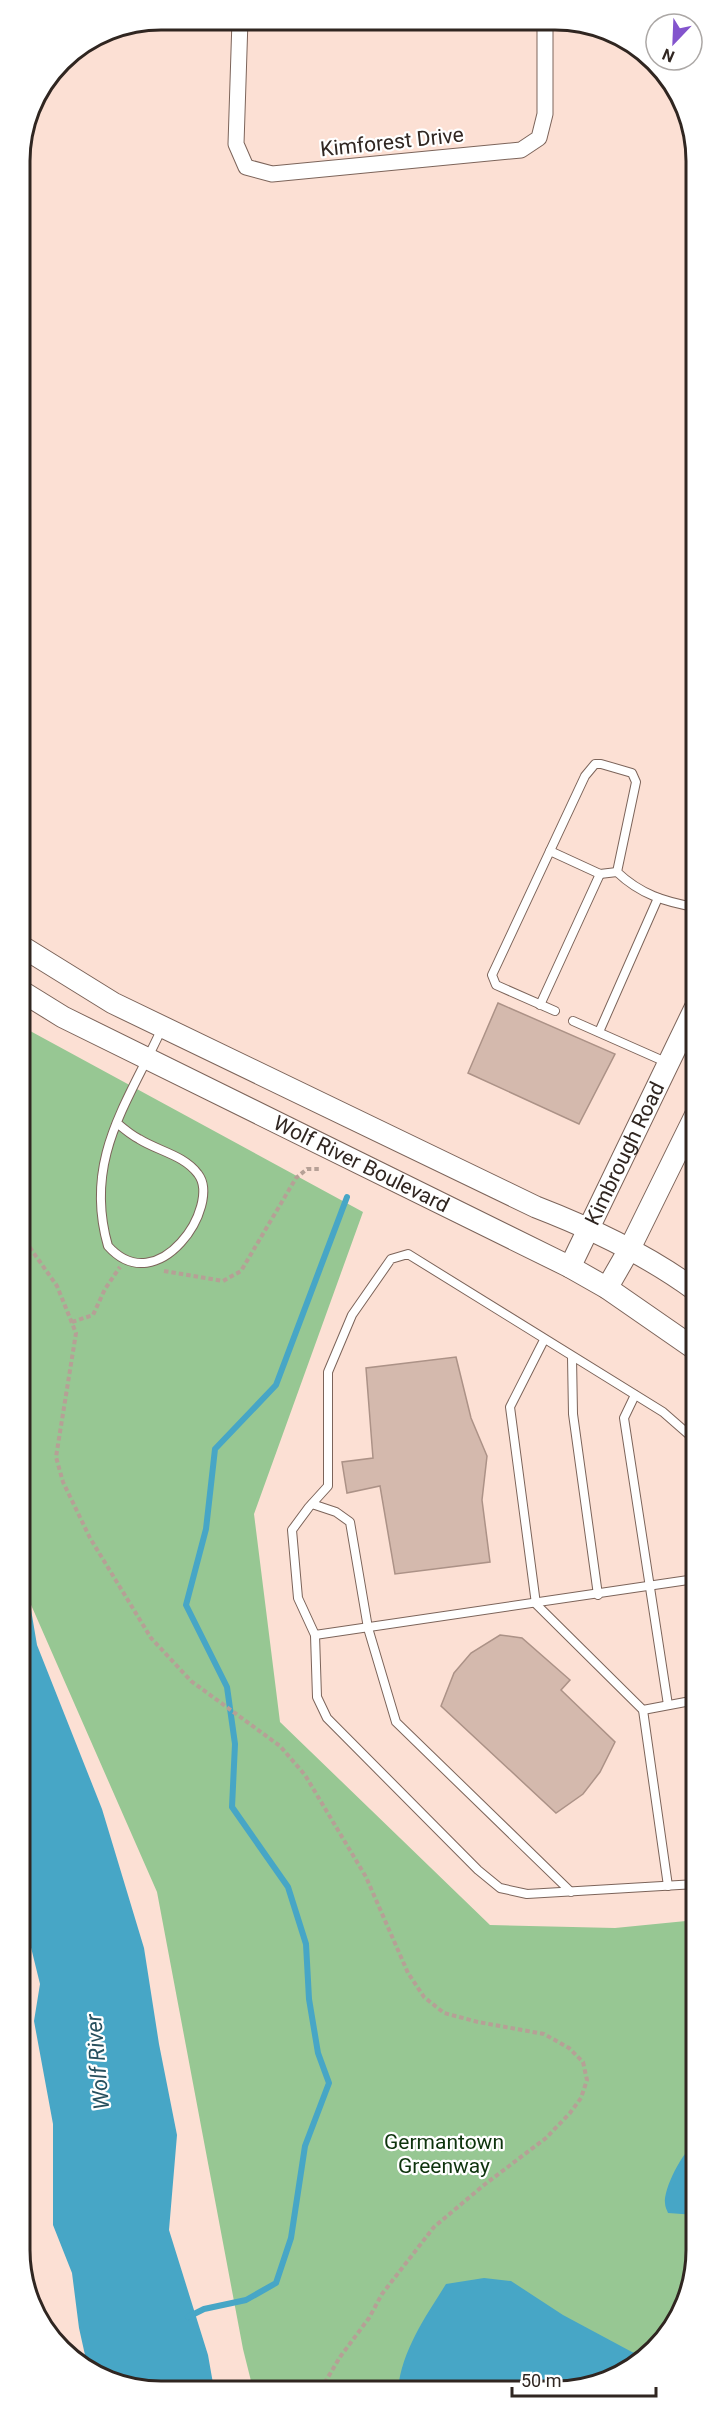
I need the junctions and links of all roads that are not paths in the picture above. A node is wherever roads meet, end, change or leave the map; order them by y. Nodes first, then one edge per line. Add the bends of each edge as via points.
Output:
1 (240, 30) edge
2 (545, 30) edge
3 (550, 851) junction
4 (617, 872) junction
5 (600, 874) junction
6 (658, 898) junction
7 (686, 905) edge
8 (30, 952) edge
9 (30, 997) edge
10 (540, 1005) junction
11 (555, 1011) dead end
12 (573, 1021) dead end
13 (162, 1026) junction
14 (686, 1026) edge
15 (599, 1032) junction
16 (148, 1058) junction
17 (668, 1063) junction
18 (117, 1123) junction
19 (686, 1134) edge
20 (589, 1228) junction
21 (630, 1248) junction
22 (570, 1267) junction
23 (686, 1284) edge
24 (608, 1288) junction
25 (544, 1340) junction
26 (686, 1343) edge
27 (572, 1357) junction
28 (635, 1395) junction
29 (686, 1432) edge
30 (312, 1503) junction
31 (686, 1581) edge
32 (649, 1587) junction
33 (598, 1595) junction
34 (536, 1604) junction
35 (368, 1628) junction
36 (315, 1635) junction
37 (686, 1702) edge
38 (668, 1705) junction
39 (643, 1710) junction
40 (686, 1885) edge
41 (668, 1886) junction
42 (571, 1892) junction

1 - 2 street, Kimforest Drive via 236,144 246,166 272,174 522,150 539,138 545,114
3 - 4 lane via 585,776 595,764 632,773 636,782
3 - 5 lane
3 - 10 lane via 492,975 496,985
4 - 5 lane
4 - 6 lane via 631,886
5 - 10 lane
6 - 7 lane
6 - 15 lane
8 - 13 main road, Wolf River Boulevard via 113,1003
9 - 16 main road, Wolf River Boulevard
10 - 11 lane
12 - 15 lane
13 - 16 lane
13 - 20 main road, Wolf River Boulevard via 527,1202
14 - 17 main road, Kimbrough Road
15 - 17 lane
16 - 18 lane
16 - 22 main road, Wolf River Boulevard
17 - 20 main road, Kimbrough Road
18 - 18 lane via 100,1175 103,1230 114,1252 127,1260 146,1263 165,1257 185,1239 203,1200 203,1185 186,1162 140,1140
19 - 21 main road
20 - 21 main road, Wolf River Boulevard
20 - 22 main road, Kimbrough Road
21 - 23 main road, Wolf River Boulevard
21 - 24 main road
22 - 24 main road, Wolf River Boulevard
24 - 26 main road, Wolf River Boulevard
25 - 27 lane
25 - 30 lane via 408,1254 391,1259 352,1315 328,1372 328,1486
25 - 34 lane via 510,1407
27 - 28 lane
27 - 33 lane via 573,1414
28 - 29 lane
28 - 32 lane via 624,1418
30 - 35 lane via 350,1522
30 - 36 lane via 292,1530 298,1598
31 - 32 lane
32 - 33 lane
32 - 38 lane
33 - 34 lane
34 - 35 lane
34 - 39 lane
35 - 36 lane
35 - 42 lane via 396,1722
36 - 42 lane via 317,1697 327,1718 478,1870 500,1888 527,1894
37 - 38 lane
38 - 39 lane
39 - 41 lane
40 - 41 lane
41 - 42 lane

